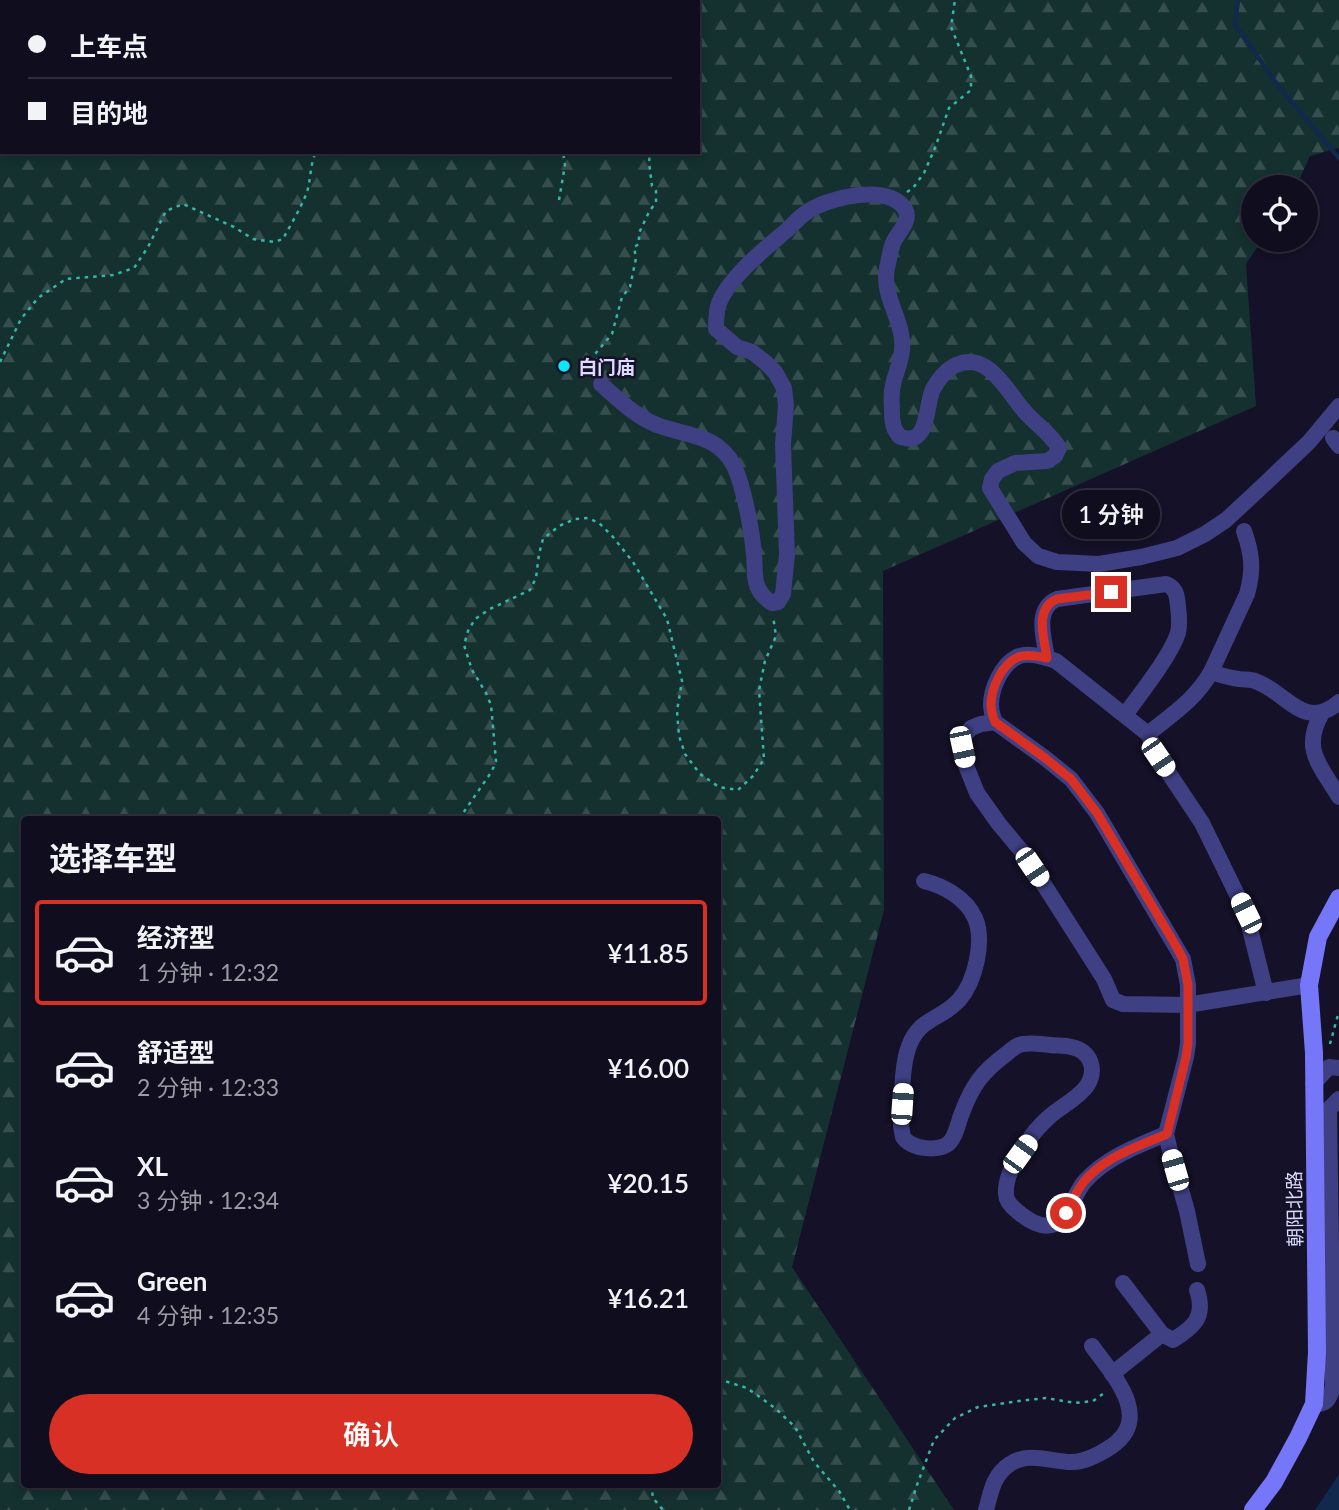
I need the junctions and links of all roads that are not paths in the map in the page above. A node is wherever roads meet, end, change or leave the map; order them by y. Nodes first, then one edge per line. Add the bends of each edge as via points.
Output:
1 (601, 384) road end
2 (1339, 406) edge
3 (1244, 531) dead end
4 (1047, 658) junction
5 (1211, 672) junction
6 (1339, 702) edge
7 (1322, 713) junction
8 (1125, 716) junction
9 (995, 722) junction
10 (1148, 734) junction
11 (1339, 797) edge
12 (925, 881) dead end
13 (1339, 898) edge
14 (1309, 985) junction
15 (1266, 993) junction
16 (1187, 1005) junction
17 (1339, 1068) edge
18 (1313, 1083) junction
19 (1339, 1099) edge
20 (1167, 1134) junction
21 (1198, 1264) dead end
22 (1123, 1283) dead end
23 (1197, 1290) dead end
24 (1162, 1334) junction
25 (1092, 1346) dead end
26 (1112, 1374) junction
27 (1314, 1404) junction
28 (986, 1510) edge
29 (1253, 1510) edge

1 - 2 street via 632,412 657,425 708,439 723,450 742,491 756,583 772,603 783,594 787,555 784,388 765,362 716,329 716,316 731,284 758,255 806,212 828,202 877,194 894,200 907,215 886,273 887,292 901,329 902,351 892,391 892,416 900,437 918,436 931,391 942,375 964,362 993,371 1059,448 1047,461 1015,463 998,471 990,488 1024,543 1038,556 1099,564 1177,548 1226,520 1309,442
3 - 5 street via 1252,554 1251,580
4 - 8 street via 1065,667
4 - 8 street via 1042,620 1051,601 1166,584 1172,587 1178,601 1179,630
4 - 9 street via 1017,657 1004,670 993,691
5 - 7 street via 1253,680 1300,710
5 - 10 street via 1189,701
6 - 7 street
7 - 11 street via 1311,744
8 - 10 street
9 - 16 street via 1060,769 1097,813 1183,959
9 - 16 street via 971,728 964,736 965,763 977,793 1024,854 1113,1000
10 - 15 street via 1202,823 1246,913
12 - 20 street via 948,889 968,909 975,918 978,941 969,986 949,1009 920,1026 909,1046 903,1136 919,1147 943,1149 951,1142 973,1088 986,1070 1019,1045 1083,1051 1092,1066 1089,1082 1046,1119 1008,1179 1009,1202 1036,1224 1048,1226 1066,1213 1083,1182 1103,1164
13 - 14 main road, 朝阳北路 via 1318,937
14 - 15 street
14 - 18 main road, 朝阳北路
15 - 16 street
16 - 20 street via 1186,1057
17 - 18 street via 1329,1067
18 - 27 main road, 朝阳北路
19 - 27 street via 1329,1109 1333,1386 1323,1404
20 - 21 street
22 - 24 street
23 - 24 street via 1201,1301 1195,1323 1173,1340
24 - 26 street
25 - 26 street
26 - 28 street via 1129,1407 1128,1431 1121,1439 1076,1462 1018,1459 996,1477
27 - 29 main road, 朝阳北路

